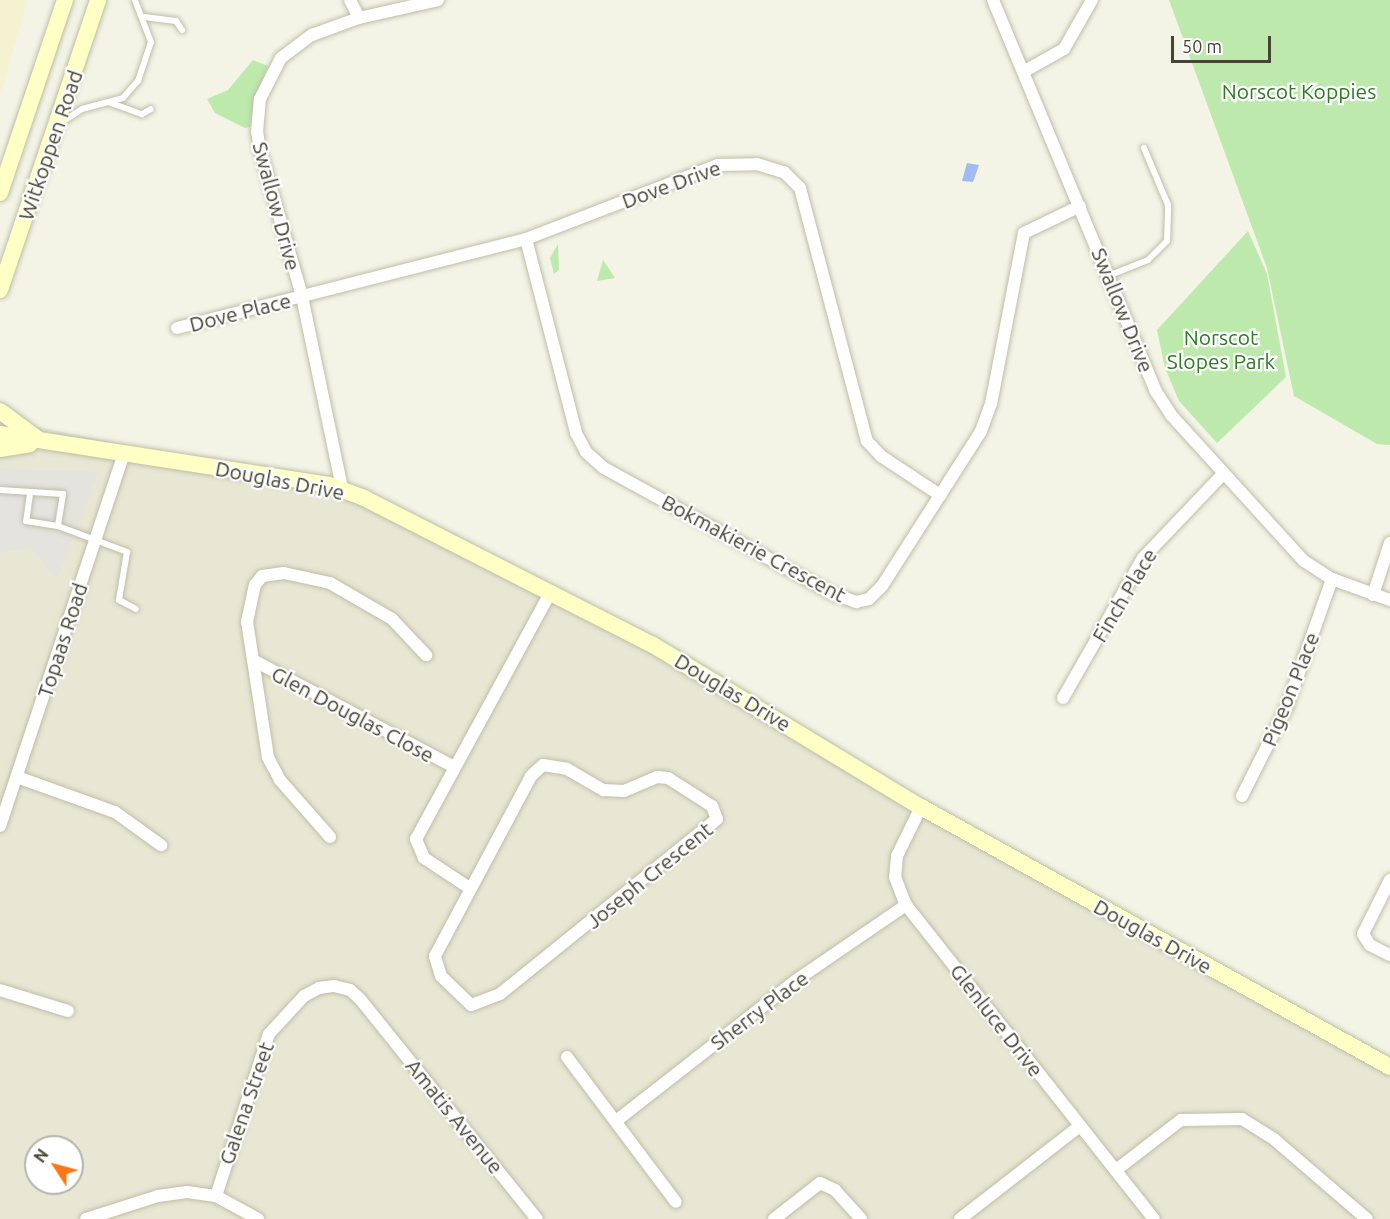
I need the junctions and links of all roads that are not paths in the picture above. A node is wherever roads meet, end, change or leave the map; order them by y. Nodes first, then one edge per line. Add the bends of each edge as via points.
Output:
1 (64, 0) edge
2 (98, 0) edge
3 (135, 0) edge
4 (350, 0) edge
5 (438, 0) edge
6 (993, 0) edge
7 (1092, 0) edge
8 (144, 17) junction
9 (359, 18) junction
10 (182, 30) dead end
11 (1023, 72) junction
12 (111, 103) junction
13 (151, 109) dead end
14 (58, 126) junction
15 (1144, 148) dead end
16 (0, 193) edge
17 (1080, 206) junction
18 (526, 239) junction
19 (1108, 276) junction
20 (0, 290) edge
21 (302, 296) junction
22 (177, 328) dead end
23 (0, 411) edge
24 (0, 419) edge
25 (0, 434) edge
26 (39, 440) junction
27 (0, 449) edge
28 (124, 454) junction
29 (1222, 475) junction
30 (342, 488) junction
31 (0, 490) edge
32 (30, 494) junction
33 (940, 495) junction
34 (58, 526) junction
35 (96, 539) junction
36 (1390, 543) edge
37 (1332, 579) junction
38 (551, 591) junction
39 (1373, 595) junction
40 (1390, 600) edge
41 (136, 609) dead end
42 (426, 655) dead end
43 (253, 660) junction
44 (1063, 698) dead end
45 (454, 767) junction
46 (17, 777) junction
47 (1242, 796) dead end
48 (921, 807) junction
49 (0, 826) edge
50 (330, 837) dead end
51 (161, 845) dead end
52 (1390, 880) edge
53 (468, 887) junction
54 (906, 905) junction
55 (1390, 955) edge
56 (0, 990) edge
57 (68, 1011) dead end
58 (372, 1013) joint
59 (567, 1057) dead end
60 (1390, 1067) edge
61 (616, 1121) junction
62 (1080, 1126) junction
63 (1116, 1170) junction
64 (216, 1196) junction
65 (676, 1202) dead end
66 (86, 1219) edge
67 (258, 1219) edge
68 (537, 1219) edge
69 (774, 1219) edge
70 (861, 1219) edge
71 (960, 1219) edge
72 (1154, 1219) edge
73 (1367, 1219) edge

1 - 16 street, Witkoppen Road
2 - 14 street, Witkoppen Road
3 - 8 lane
4 - 9 street
5 - 9 street, Swallow Drive
6 - 11 street, Swallow Drive
7 - 11 street via 1064,49
8 - 10 lane via 176,21
8 - 12 lane via 151,42 148,59 132,90
9 - 21 street, Swallow Drive via 312,35 291,49 274,68 260,99 260,150
11 - 17 street, Swallow Drive
12 - 13 lane via 142,114
12 - 14 lane via 82,109
14 - 20 street, Witkoppen Road
15 - 19 lane via 1168,205 1167,241 1148,260
17 - 19 street, Swallow Drive
17 - 33 street, Bokmakierie Crescent via 1024,233 989,412 973,447
18 - 21 street, Dove Drive
18 - 33 street, Dove Drive via 718,165 743,162 784,172 798,183 803,196 867,441 881,456
18 - 33 street, Bokmakierie Crescent via 576,433 586,452 604,468 831,593 856,602 869,599 882,586
19 - 29 street, Swallow Drive via 1159,396 1184,433
21 - 22 street, Dove Place
21 - 30 street, Swallow Drive
23 - 26 street
24 - 26 street, Douglas Drive
25 - 26 street, Douglas Drive
26 - 27 street
26 - 28 street, Douglas Drive
28 - 30 street, Douglas Drive
28 - 35 street, Topaas Road
29 - 37 street, Swallow Drive via 1288,546
29 - 44 street, Finch Place via 1143,558
30 - 38 street, Douglas Drive
31 - 32 lane
32 - 34 lane via 26,521
32 - 34 lane via 64,495
34 - 35 lane
35 - 41 lane via 128,554 119,600
35 - 46 street, Topaas Road
36 - 39 street
37 - 39 street, Swallow Drive
37 - 47 street, Pigeon Place via 1286,709
38 - 45 street
38 - 48 street, Douglas Drive via 698,670
39 - 40 street, Swallow Drive
42 - 43 street, Glen Douglas Close via 406,630 362,600 322,580 284,573 262,576 251,593 247,622
43 - 45 street, Glen Douglas Close
43 - 50 street, Glen Douglas Close via 270,764
45 - 53 street via 416,844 424,858
46 - 49 street, Topaas Road
46 - 51 street via 115,812
48 - 54 street, Glenluce Drive via 897,856 896,878
48 - 60 street, Douglas Drive
52 - 55 street via 1363,934 1370,945
53 - 53 street, Joseph Crescent via 531,776 543,765 567,769 603,790 624,791 657,777 668,778 712,806 717,814 715,824 500,994 478,1006 461,999 434,962
54 - 61 street, Sherry Place via 795,981
54 - 62 street, Glenluce Drive
56 - 57 street
58 - 64 street, Galena Street via 350,990 328,986 304,996 285,1012 263,1047
58 - 68 street, Amatis Avenue
59 - 61 street
61 - 65 street
62 - 63 street, Glenluce Drive
62 - 71 street
63 - 72 street, Glenluce Drive
63 - 73 street via 1181,1120 1242,1119 1275,1140
64 - 66 street via 173,1194
64 - 67 street
69 - 70 street via 820,1183 835,1190

